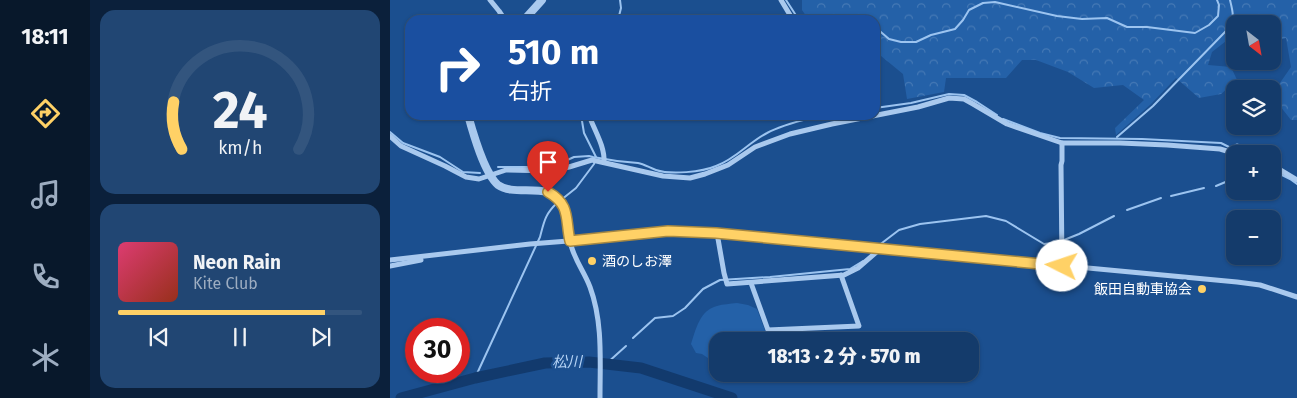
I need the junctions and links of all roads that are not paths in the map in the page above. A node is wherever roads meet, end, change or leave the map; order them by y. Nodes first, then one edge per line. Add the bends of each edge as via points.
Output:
1 (490, 0) edge
2 (542, 0) edge
3 (781, 0) edge
4 (502, 15) edge
5 (528, 15) edge
6 (790, 15) edge
7 (880, 115) edge
8 (470, 120) edge
9 (591, 120) edge
10 (852, 120) edge
11 (390, 136) edge
12 (1062, 143) junction
13 (1226, 151) edge
14 (604, 159) junction
15 (1281, 170) edge
16 (490, 175) junction
17 (1296, 179) edge
18 (716, 233) junction
19 (570, 241) junction
20 (880, 249) junction
21 (428, 256) junction
22 (390, 260) edge
23 (390, 266) edge
24 (1062, 266) junction
25 (841, 275) junction
26 (751, 283) junction
27 (1297, 297) edge
28 (600, 398) edge

1 - 4 street
2 - 5 street
3 - 6 street
7 - 12 street via 949,98 964,100 1006,124
8 - 16 street
9 - 14 street
10 - 14 street via 790,134 755,147 728,165 690,178 663,176
11 - 16 street via 402,146 466,177 479,179
12 - 13 street via 1120,142
12 - 24 street
14 - 16 street via 552,171 506,170
15 - 17 street
16 - 19 street via 501,187 548,192 560,201 565,208
18 - 19 street via 668,231
18 - 20 street
18 - 26 street via 727,284
19 - 21 street
19 - 28 street via 591,290 599,324
20 - 24 street
20 - 25 street via 858,268
21 - 22 street
21 - 23 street
24 - 27 street via 1260,284
25 - 26 street
25 - 26 street via 859,326 768,330

